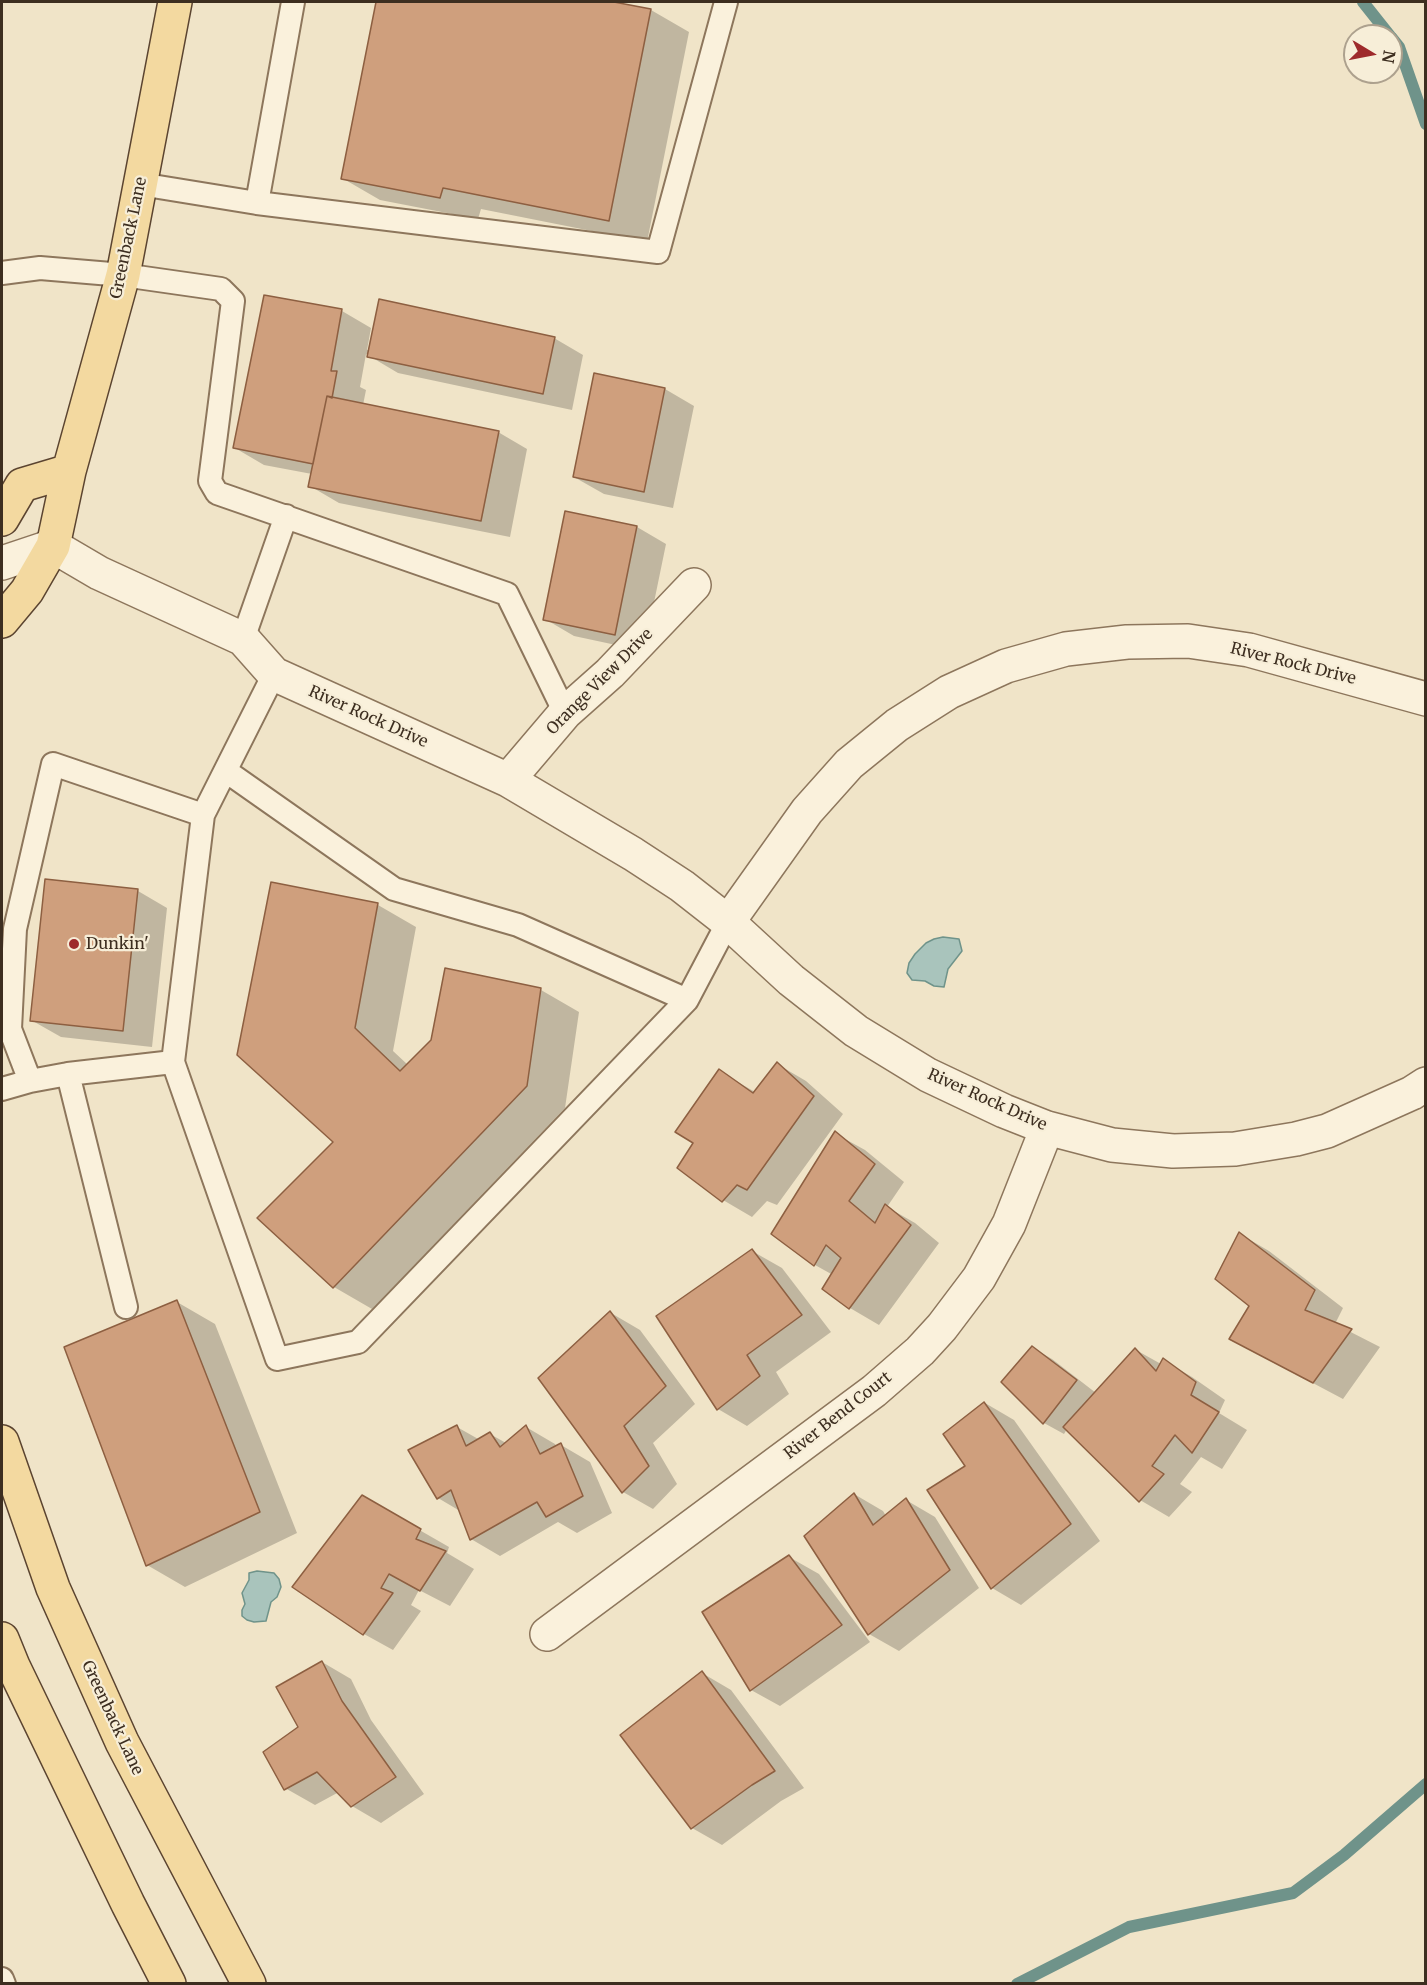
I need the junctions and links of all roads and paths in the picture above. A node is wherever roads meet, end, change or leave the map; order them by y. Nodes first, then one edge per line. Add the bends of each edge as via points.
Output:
1 (176, 2) edge
2 (294, 2) edge
3 (726, 2) edge
4 (140, 184) junction
5 (257, 202) junction
6 (2, 273) edge
7 (123, 275) junction
8 (69, 471) junction
9 (286, 516) junction
10 (2, 519) edge
11 (53, 546) junction
12 (2, 563) edge
13 (694, 585) dead end
14 (27, 591) junction
15 (2, 621) edge
16 (243, 639) junction
17 (2, 647) edge
18 (274, 674) junction
19 (1425, 699) edge
20 (565, 713) junction
21 (226, 771) junction
22 (508, 780) junction
23 (203, 815) junction
24 (728, 922) junction
25 (687, 1000) junction
26 (173, 1062) junction
27 (68, 1074) junction
28 (30, 1081) junction
29 (1425, 1084) edge
30 (2, 1089) edge
31 (1047, 1128) junction
32 (126, 1307) dead end
33 (2, 1442) edge
34 (547, 1634) dead end
35 (2, 1639) edge
36 (2, 1978) edge
37 (4, 1983) edge
38 (169, 1983) edge
39 (249, 1983) edge

1 - 4 main road, Greenback Lane
2 - 5 lane
3 - 5 lane via 658,252
4 - 5 lane
4 - 7 main road, Greenback Lane
6 - 7 lane via 40,268
7 - 8 main road, Greenback Lane
7 - 9 lane via 221,289 233,302 210,481 217,493
8 - 10 main road via 22,485
8 - 11 main road, Greenback Lane
9 - 16 lane
9 - 20 lane via 507,594
11 - 12 street
11 - 14 main road, Greenback Lane
11 - 16 street, River Rock Drive via 99,573
13 - 20 street, Orange View Drive via 610,673
14 - 15 main road, Greenback Lane
14 - 17 main road
16 - 18 street, River Rock Drive
18 - 21 lane
18 - 22 street, River Rock Drive
19 - 24 street, River Rock Drive via 1249,650 1188,641 1066,649 1006,666 949,692 897,725 849,764 807,810
20 - 22 street, Orange View Drive
21 - 23 lane
21 - 25 lane via 393,889 518,926
22 - 24 street, River Rock Drive via 633,854
23 - 26 lane
23 - 28 lane via 52,764 15,928 10,1029
24 - 25 lane
24 - 31 street, River Rock Drive via 790,980 856,1031 928,1075
25 - 26 lane via 358,1342 277,1359
26 - 27 lane
27 - 28 lane
27 - 32 lane
28 - 30 lane
29 - 31 street, River Rock Drive via 1327,1131 1235,1149 1173,1151 1122,1146
31 - 34 street, River Bend Court via 1009,1224 979,1278 921,1351 874,1391
33 - 39 main road, Greenback Lane via 52,1588 122,1742
35 - 38 main road
36 - 37 lane

